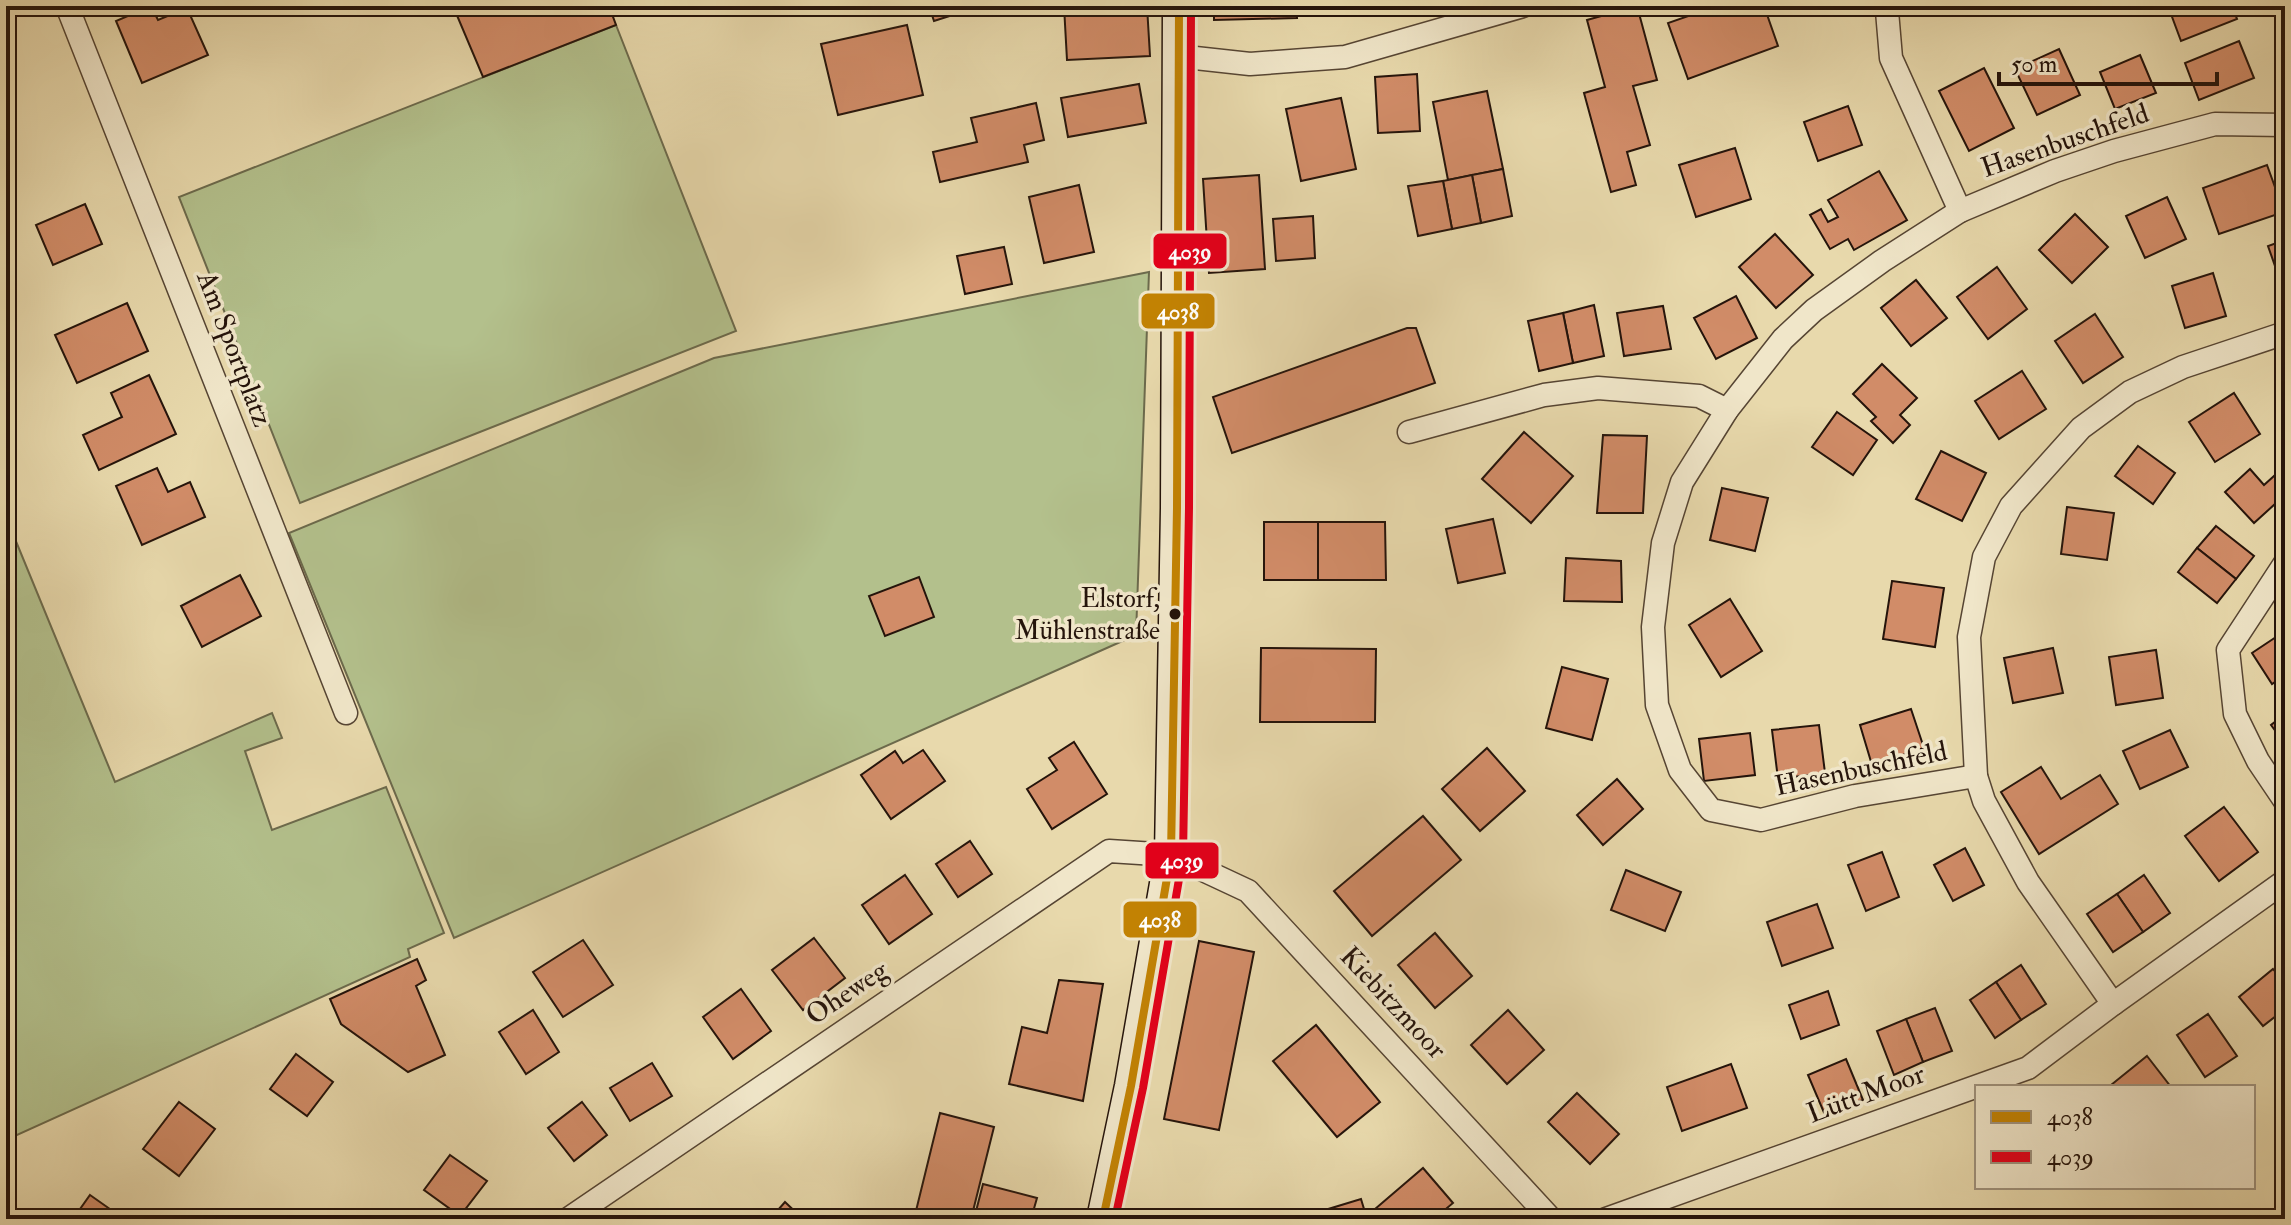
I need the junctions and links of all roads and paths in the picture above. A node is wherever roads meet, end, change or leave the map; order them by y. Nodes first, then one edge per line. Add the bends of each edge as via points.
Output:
1 (67, 6) edge
2 (1179, 6) edge
3 (1523, 6) edge
4 (1885, 8) edge
5 (1177, 56) junction
6 (2285, 125) edge
7 (1960, 211) junction
8 (2285, 333) edge
9 (1727, 410) junction
10 (1409, 432) dead end
11 (2285, 563) edge
12 (346, 713) dead end
13 (1976, 776) junction
14 (2285, 801) edge
15 (1171, 855) junction
16 (2285, 881) edge
17 (2113, 1004) junction
18 (1980, 1085) edge
19 (1975, 1087) edge
20 (568, 1219) edge
21 (1103, 1219) edge
22 (1551, 1219) edge
23 (1606, 1219) edge

1 - 12 street, Am Sportplatz
2 - 5 main road
3 - 5 street via 1345,57 1250,64
4 - 7 street, Hasenbuschfeld via 1891,58
5 - 15 main road
6 - 7 street, Hasenbuschfeld via 2215,124 2055,171
7 - 9 street, Hasenbuschfeld via 1814,310 1783,339
8 - 13 street, Hasenbuschfeld via 2183,367 2130,392 2081,428 2011,506 1984,557 1969,637
9 - 10 street via 1699,396 1598,388 1544,395
9 - 13 street, Hasenbuschfeld via 1682,482 1663,543 1653,627 1657,705 1680,770 1711,810 1761,820 1855,796
11 - 14 street via 2228,650 2235,714
13 - 17 street, Hasenbuschfeld via 2028,882
15 - 20 street, Oheweg via 1109,851
15 - 21 main road
15 - 22 street, Kiebitzmoor via 1248,891
16 - 17 street, Lütt Moor
17 - 18 street, Lütt Moor via 2028,1068
19 - 23 street, Lütt Moor

